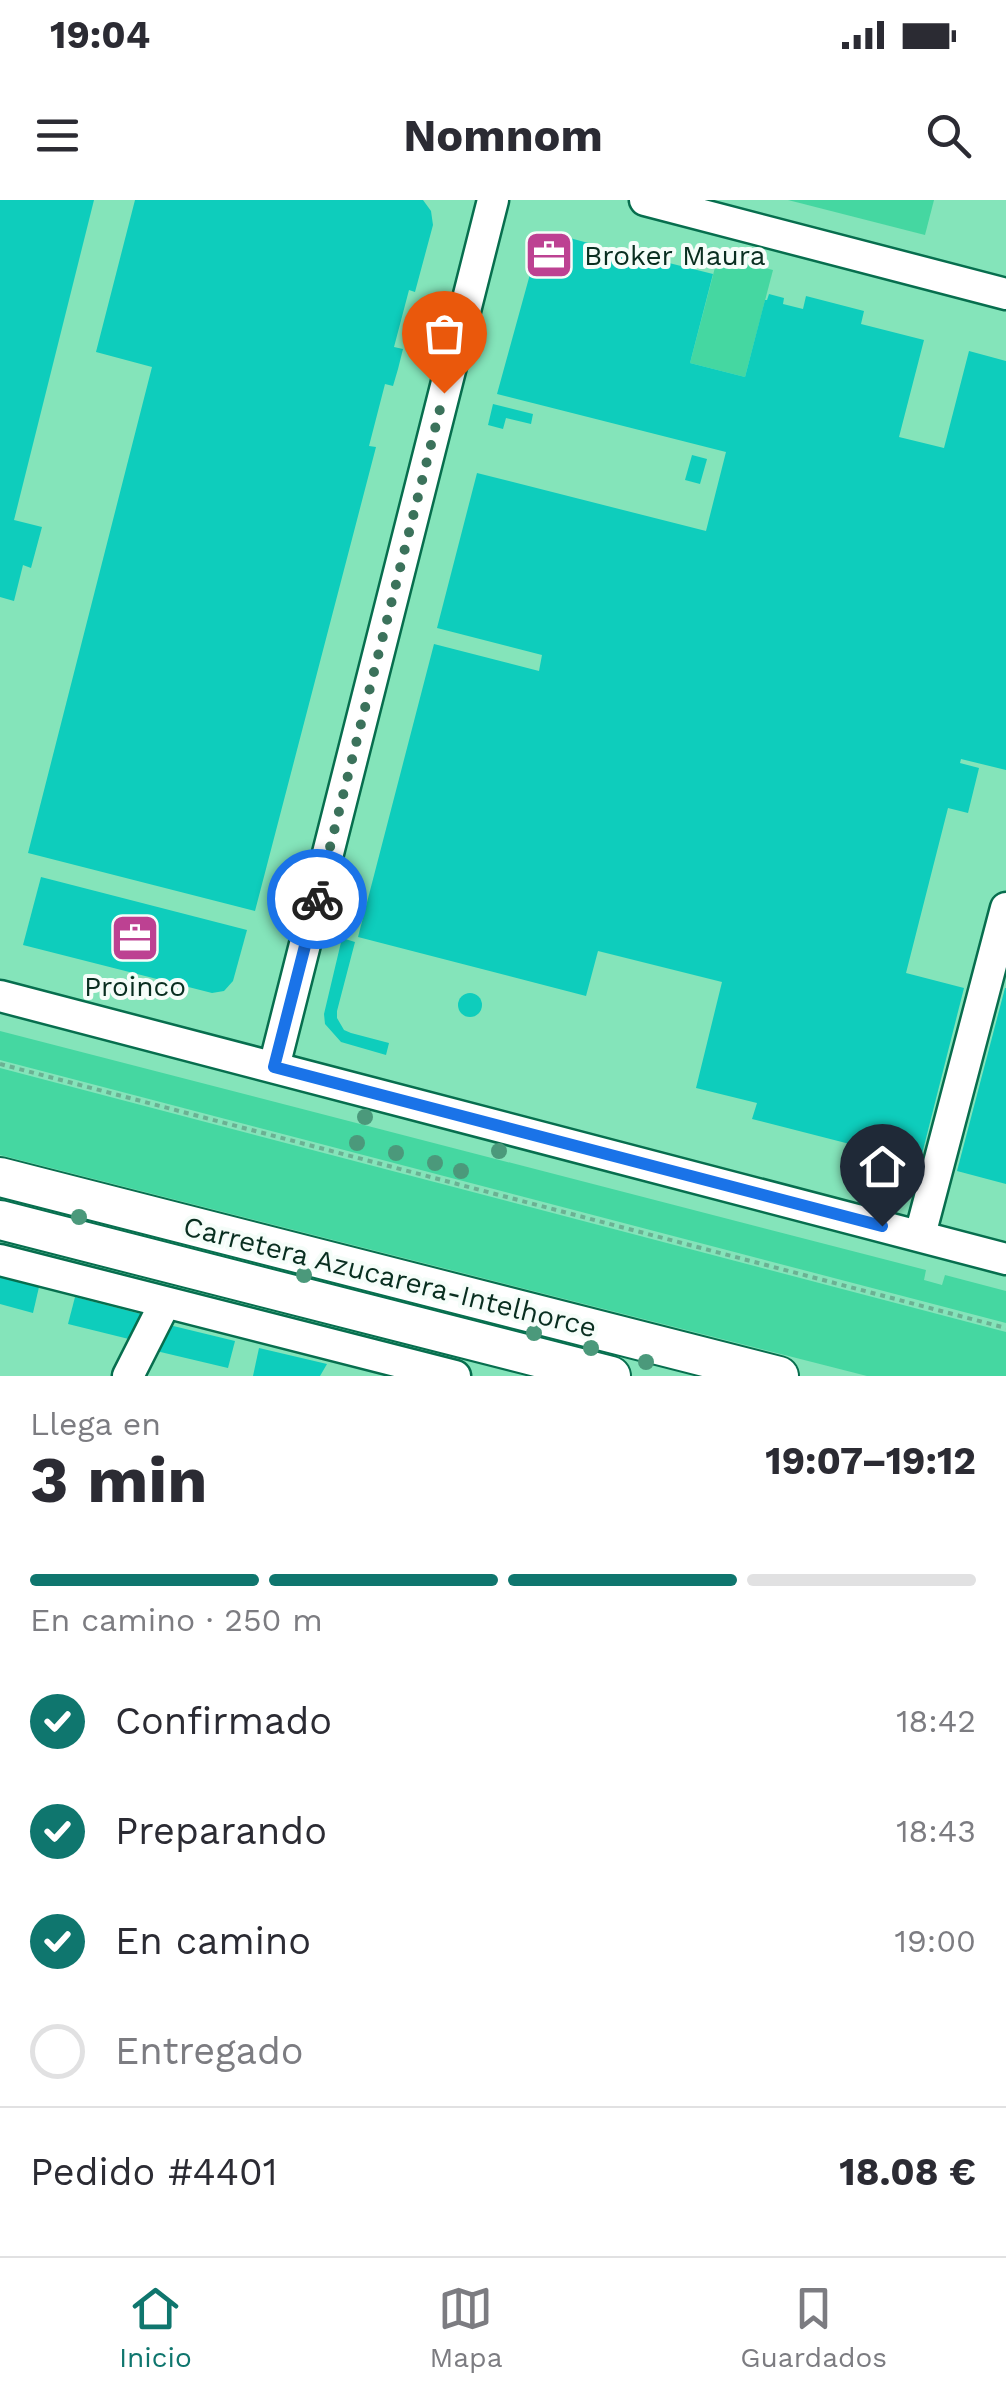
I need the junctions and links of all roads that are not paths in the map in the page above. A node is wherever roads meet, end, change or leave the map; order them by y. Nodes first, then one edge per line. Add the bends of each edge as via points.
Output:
1 (493, 200) edge
2 (645, 200) edge
3 (1006, 294) edge
4 (1006, 908) edge
5 (0, 996) edge
6 (274, 1067) junction
7 (0, 1177) edge
8 (0, 1220) edge
9 (920, 1236) junction
10 (1006, 1258) edge
11 (0, 1260) edge
12 (165, 1303) junction
13 (128, 1376) edge
14 (455, 1376) edge
15 (611, 1376) edge
16 (780, 1376) edge

1 - 6 street
2 - 3 street
4 - 9 street
5 - 6 street
6 - 9 street
7 - 16 main road, Carretera Azucarera-Intelhorce
8 - 15 main road, Carretera Azucarera-Intelhorce
9 - 10 street
11 - 12 street
12 - 13 street
12 - 14 street

